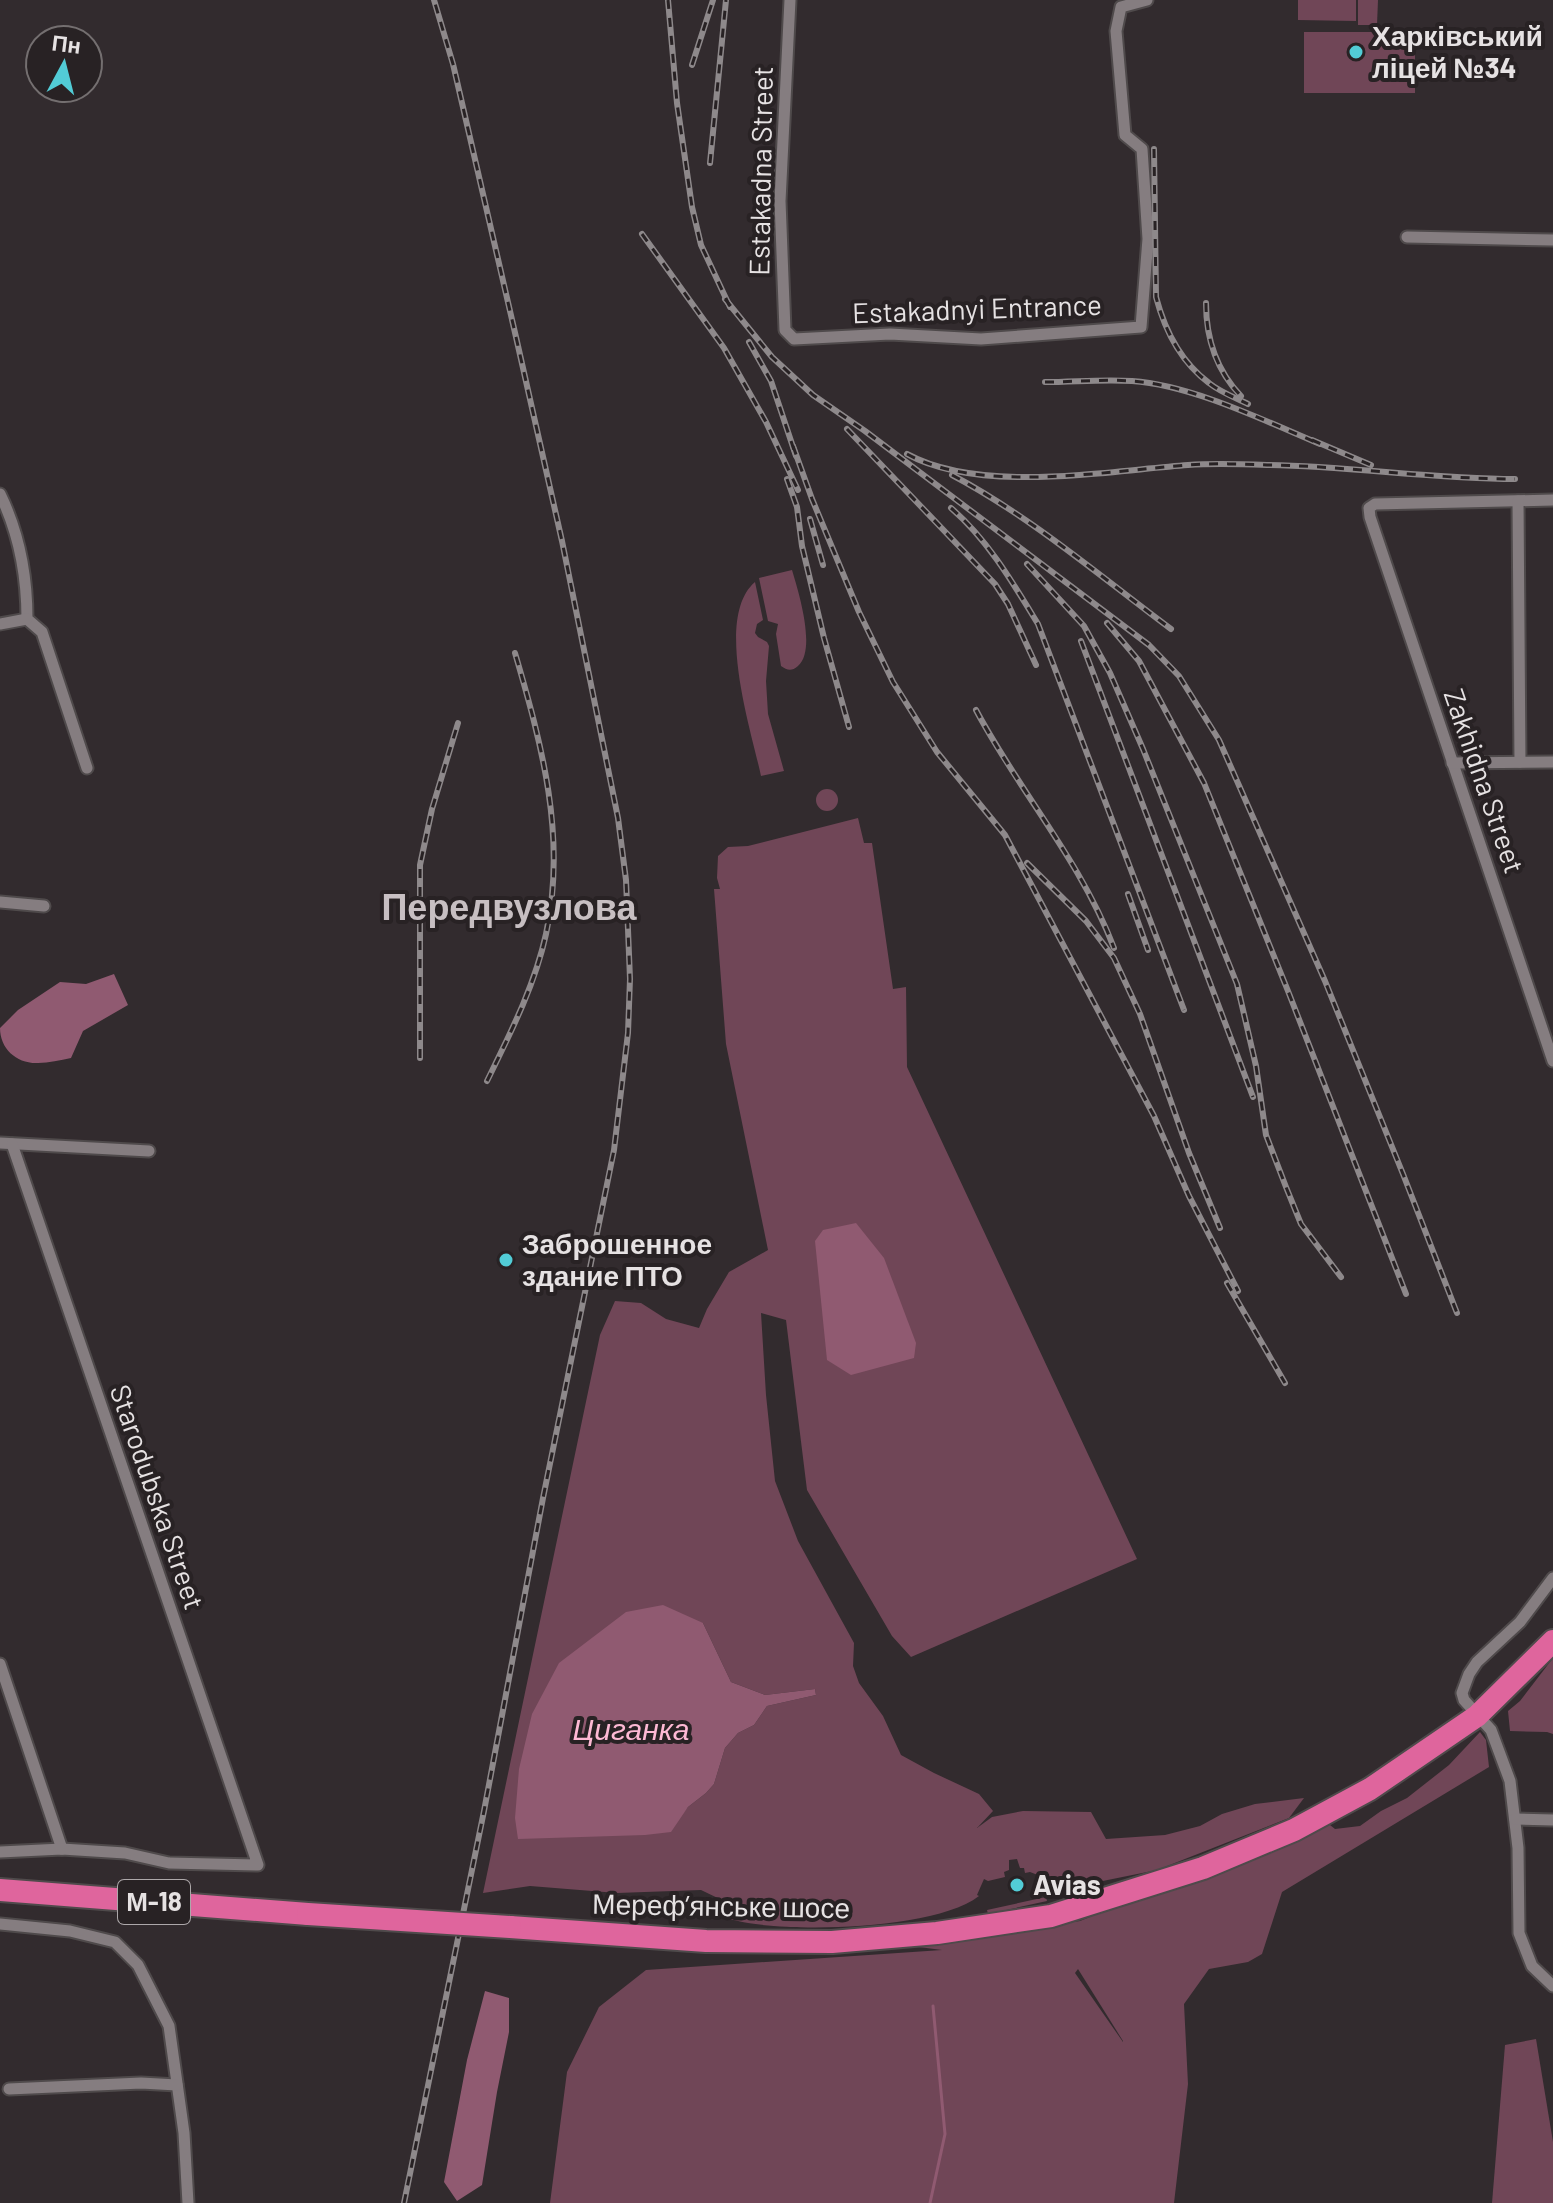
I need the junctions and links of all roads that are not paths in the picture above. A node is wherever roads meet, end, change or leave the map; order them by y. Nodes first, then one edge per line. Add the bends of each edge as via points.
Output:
1 (790, 0) edge
2 (1147, 0) edge
3 (1407, 237) dead end
4 (1553, 240) edge
5 (794, 339) joint
6 (0, 494) edge
7 (1553, 500) edge
8 (1518, 501) junction
9 (27, 619) junction
10 (0, 624) edge
11 (1520, 762) junction
12 (1553, 762) edge
13 (1452, 763) junction
14 (87, 768) dead end
15 (0, 902) edge
16 (44, 906) dead end
17 (1553, 1061) edge
18 (6, 1144) edge
19 (149, 1151) dead end
20 (1553, 1578) edge
21 (1553, 1641) edge
22 (0, 1664) edge
23 (1477, 1716) junction
24 (1515, 1819) junction
25 (1553, 1820) edge
26 (62, 1849) junction
27 (0, 1852) edge
28 (0, 1890) edge
29 (0, 1924) edge
30 (1553, 1986) edge
31 (177, 2085) junction
32 (9, 2089) dead end
33 (188, 2203) edge

1 - 5 street, Estakadna Street via 780,201 785,330
2 - 5 street, Estakadnyi Entrance via 1121,7 1116,31 1125,135 1142,149 1148,239 1141,327 981,339 890,334
3 - 4 street
6 - 9 street via 20,552
7 - 8 street
8 - 11 street
8 - 13 street, Zakhidna Street via 1369,508
9 - 10 street
9 - 14 street via 42,632
11 - 12 street
11 - 13 street
13 - 17 street, Zakhidna Street
15 - 16 street
18 - 19 street
18 - 26 street, Starodubska Street via 258,1865 169,1863 125,1853
20 - 23 street via 1520,1622 1469,1674 1462,1693
21 - 23 highway, Мереф’янське шосе / М-18
22 - 26 street
23 - 24 street via 1491,1730 1510,1781
23 - 28 highway, Мереф’янське шосе / М-18, bridge via 1370,1789 1294,1830 1203,1868 1051,1916 937,1933 832,1942 706,1941
24 - 25 street
24 - 30 street via 1519,1933 1532,1966
26 - 27 street
29 - 31 street via 115,1942 138,1965 169,2026
31 - 32 street
31 - 33 street

